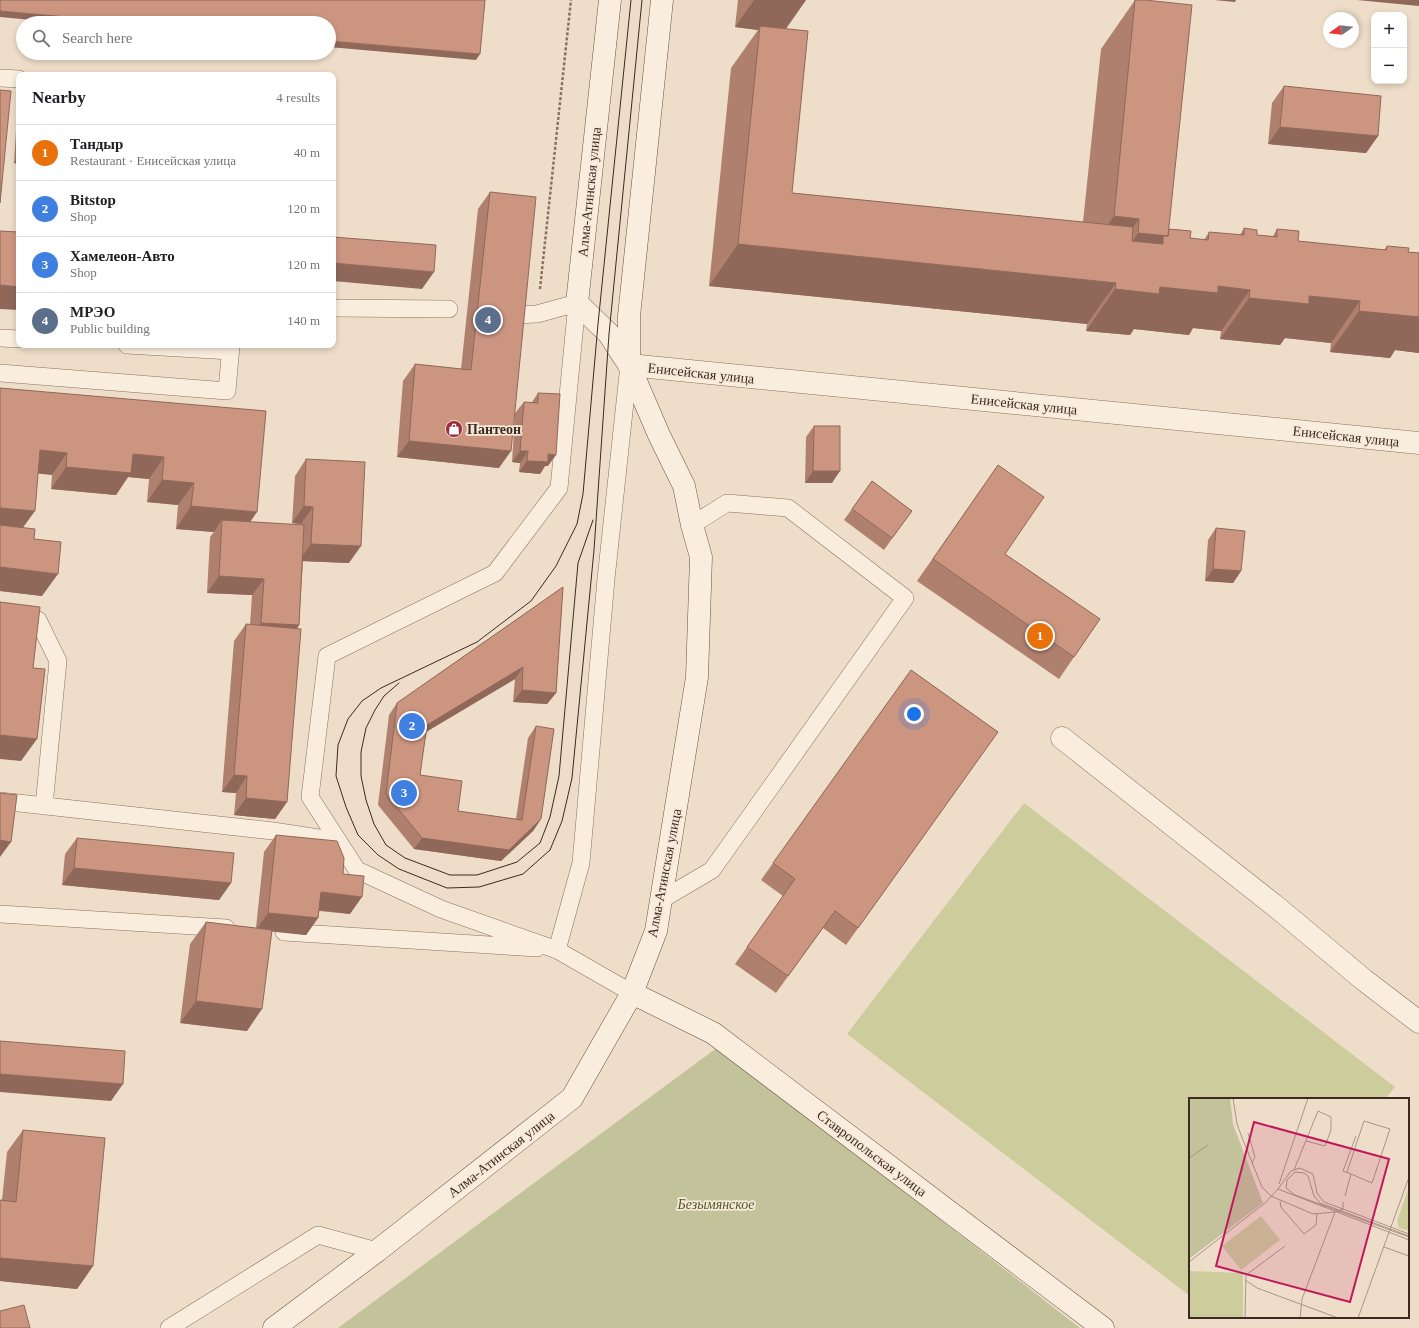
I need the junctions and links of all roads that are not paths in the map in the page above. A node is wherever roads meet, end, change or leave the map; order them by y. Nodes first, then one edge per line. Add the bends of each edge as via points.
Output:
1 (610, 0) edge
2 (662, 0) edge
3 (0, 78) edge
4 (16, 79) edge
5 (577, 303) junction
6 (336, 308) edge
7 (450, 310) dead end
8 (513, 315) edge
9 (0, 338) edge
10 (16, 339) edge
11 (231, 348) edge
12 (629, 366) junction
13 (0, 373) edge
14 (1419, 443) edge
15 (692, 525) junction
16 (0, 617) edge
17 (1062, 738) dead end
18 (0, 801) edge
19 (44, 806) junction
20 (338, 841) junction
21 (661, 900) junction
22 (0, 914) edge
23 (239, 929) edge
24 (271, 931) edge
25 (557, 950) junction
26 (632, 993) junction
27 (1419, 1022) edge
28 (377, 1251) junction
29 (169, 1328) edge
30 (274, 1328) edge
31 (1103, 1328) edge

1 - 5 street, Алма-Атинская улица
2 - 12 street, Алма-Атинская улица via 629,316
3 - 4 lane
5 - 8 lane via 537,314
5 - 12 street, Алма-Атинская улица via 609,334
5 - 20 lane via 559,488 496,573 327,656 310,797
6 - 7 lane
9 - 10 lane
11 - 13 lane via 227,391
12 - 14 street, Енисейская улица
12 - 15 street, Алма-Атинская улица via 684,486
12 - 25 lane via 580,863
15 - 21 street, Алма-Атинская улица via 701,557 697,677
15 - 21 lane via 728,503 788,508 905,598 712,870
16 - 19 lane via 38,620 58,661
17 - 27 street
18 - 19 lane
19 - 20 lane via 273,831
20 - 25 lane via 357,870 441,909
21 - 26 street, Алма-Атинская улица via 656,931
22 - 23 lane
24 - 25 lane
25 - 26 lane
26 - 28 street, Алма-Атинская улица via 572,1098
26 - 31 street, Ставропольская улица via 714,1033
28 - 29 lane via 318,1235
28 - 30 street, Алма-Атинская улица

